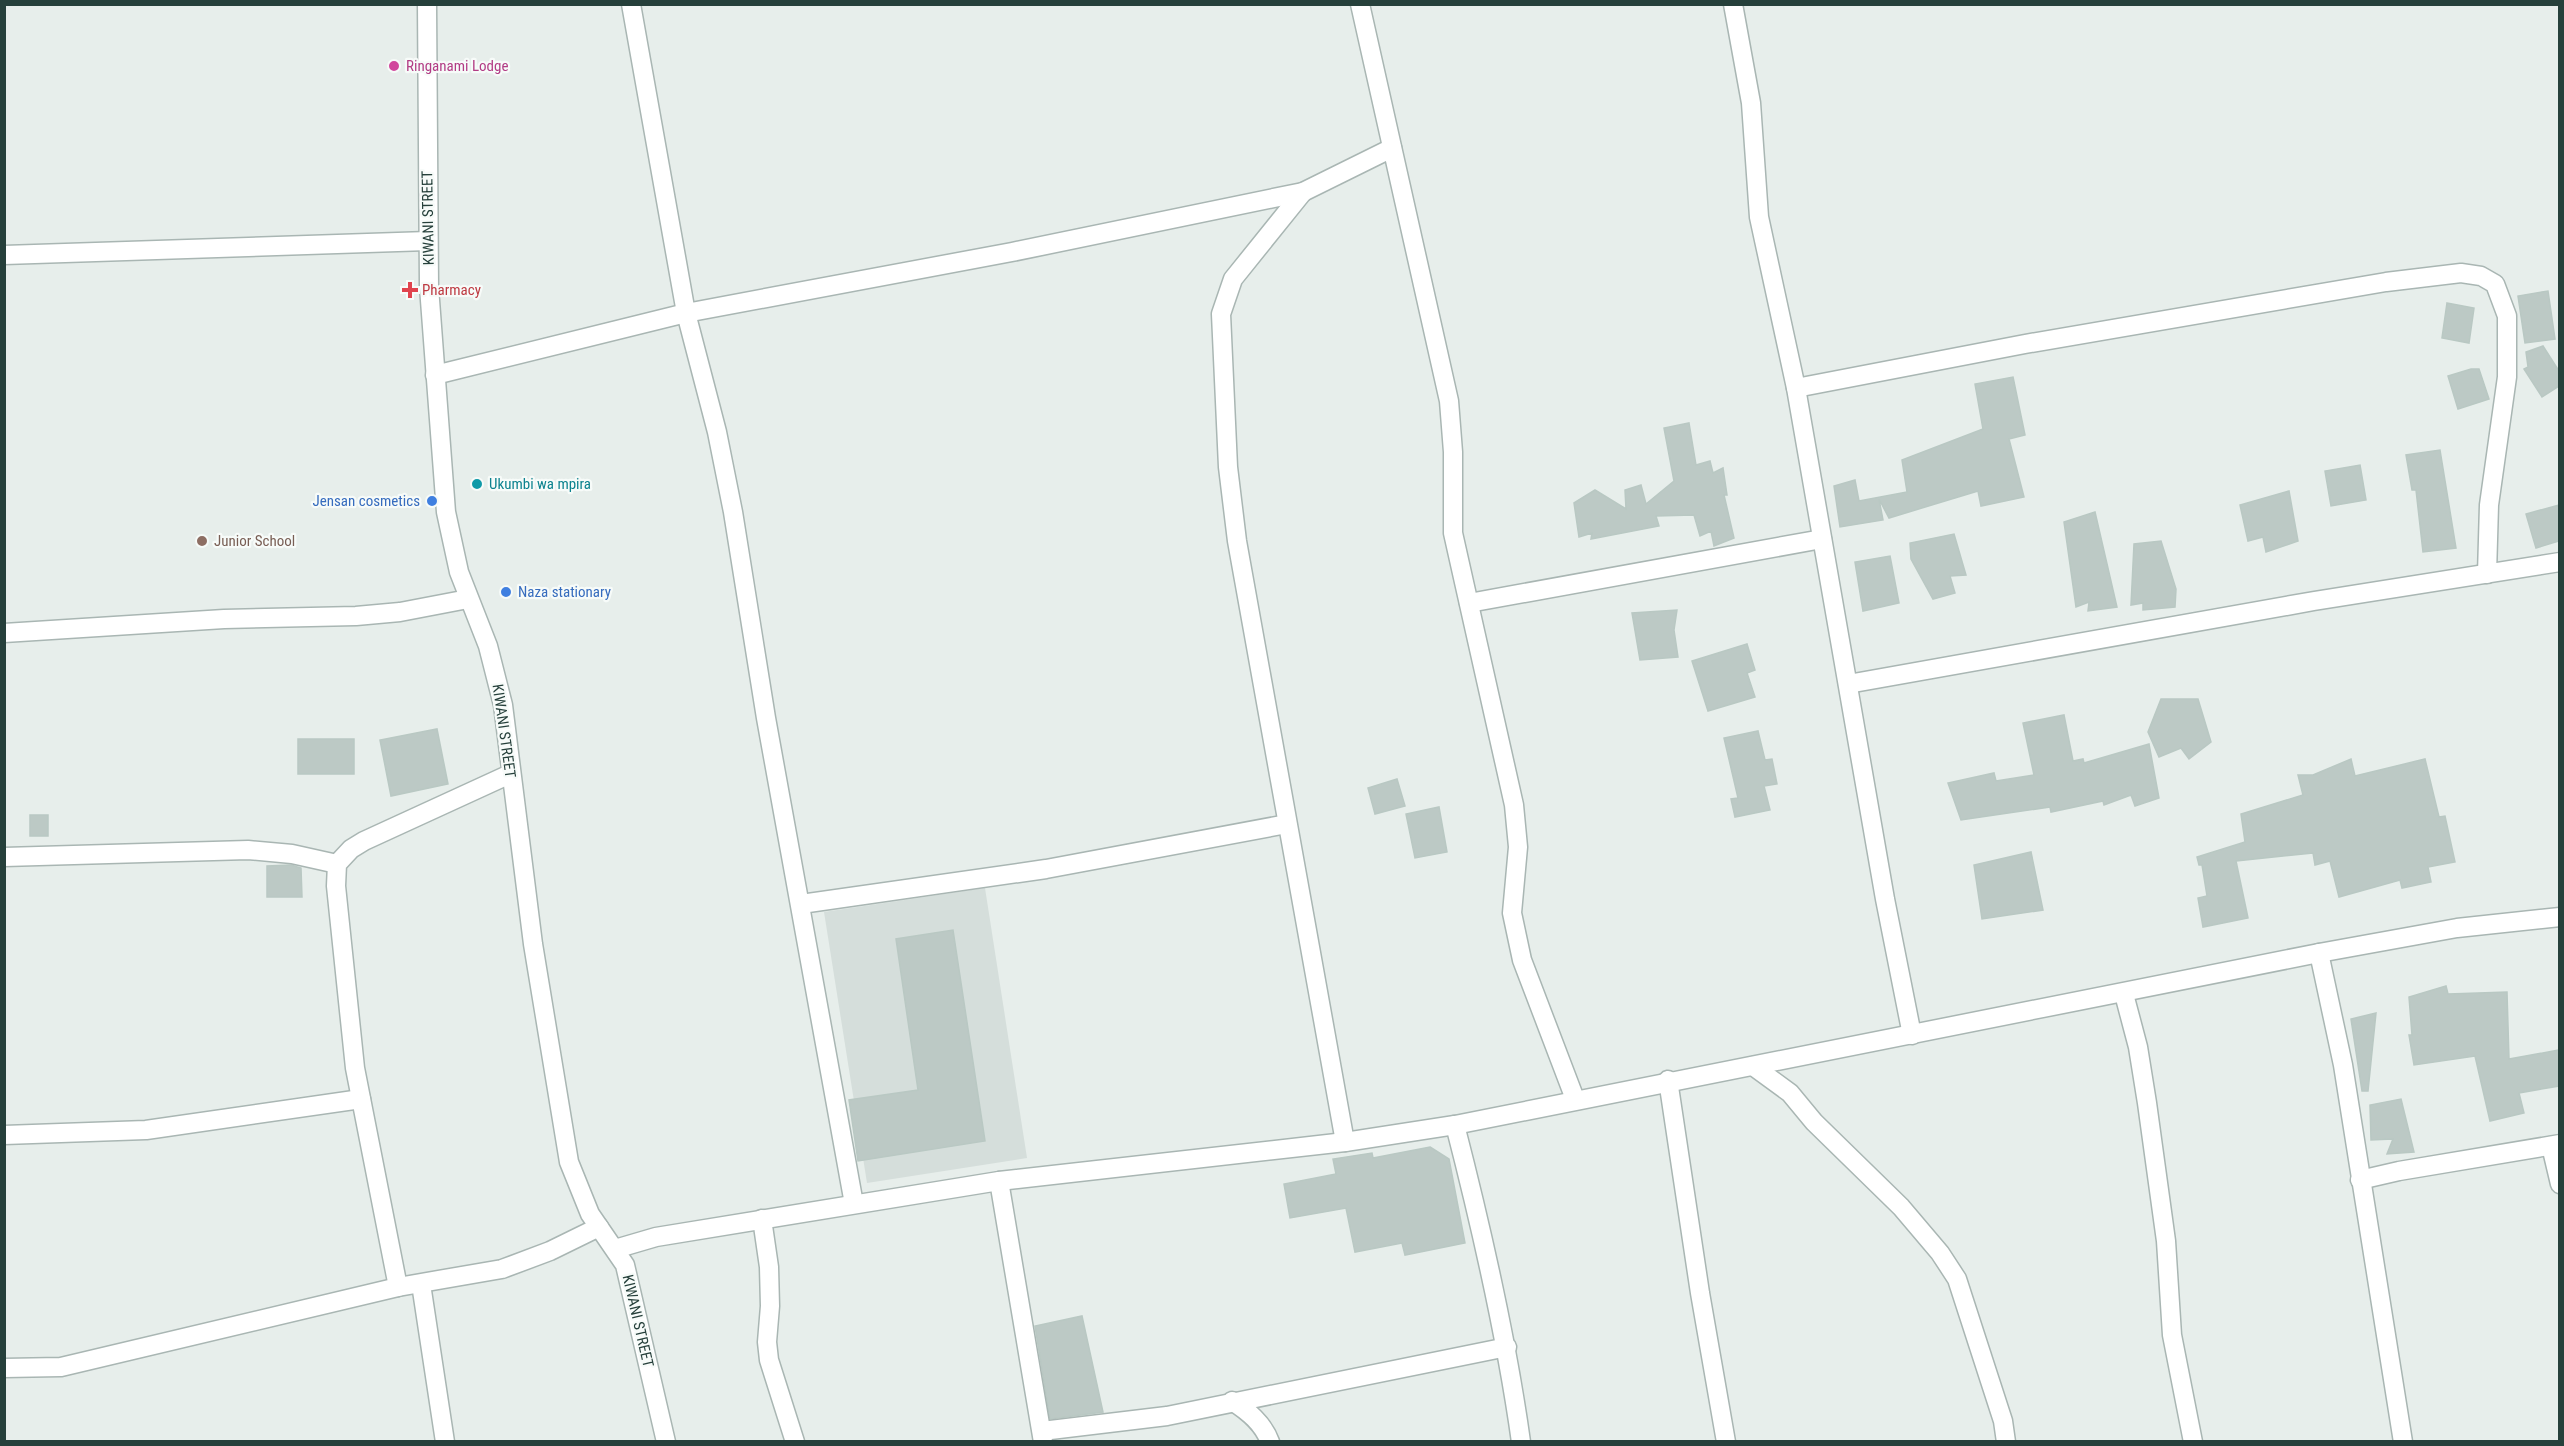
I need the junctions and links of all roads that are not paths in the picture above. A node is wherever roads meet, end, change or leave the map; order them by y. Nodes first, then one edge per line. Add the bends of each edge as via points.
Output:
1 (427, 4) edge
2 (631, 4) edge
3 (1360, 4) edge
4 (1733, 4) edge
5 (1392, 148) junction
6 (1303, 192) junction
7 (428, 241) junction
8 (4, 255) edge
9 (686, 313) junction
10 (435, 375) junction
11 (1796, 388) junction
12 (1822, 539) junction
13 (2559, 562) edge
14 (2487, 574) junction
15 (468, 599) junction
16 (1469, 603) junction
17 (4, 633) edge
18 (1848, 684) junction
19 (510, 774) junction
20 (1287, 824) junction
21 (4, 857) edge
22 (337, 864) junction
23 (801, 904) junction
24 (2559, 917) edge
25 (2319, 953) junction
26 (2124, 994) junction
27 (1912, 1035) junction
28 (1753, 1066) junction
29 (1668, 1080) junction
30 (361, 1099) junction
31 (1575, 1099) junction
32 (1455, 1125) junction
33 (4, 1135) edge
34 (1345, 1142) junction
35 (2555, 1145) edge
36 (2360, 1180) junction
37 (999, 1182) junction
38 (2559, 1184) edge
39 (854, 1204) junction
40 (762, 1219) junction
41 (599, 1227) junction
42 (615, 1249) junction
43 (421, 1284) junction
44 (398, 1287) junction
45 (1508, 1347) junction
46 (4, 1368) edge
47 (1232, 1401) junction
48 (1043, 1436) edge
49 (445, 1442) edge
50 (666, 1442) edge
51 (795, 1442) edge
52 (1270, 1442) edge
53 (1521, 1442) edge
54 (1726, 1442) edge
55 (2006, 1442) edge
56 (2193, 1442) edge
57 (2403, 1442) edge

1 - 7 street, KIWANI STREET
2 - 9 street
3 - 5 street
4 - 11 street via 1751,103 1759,217
5 - 6 street
5 - 16 street via 1449,401 1453,533
6 - 9 street
6 - 20 street via 1233,279 1221,314 1232,499
7 - 8 street
7 - 10 street, KIWANI STREET
9 - 10 street
9 - 23 street via 733,512
10 - 15 street, KIWANI STREET via 446,513
11 - 12 street
11 - 14 street via 2386,282 2461,273 2481,276 2495,284 2507,316 2507,377 2489,505
12 - 16 street
12 - 18 street
13 - 14 street
14 - 18 street
15 - 17 street via 356,616 224,619
15 - 19 street, KIWANI STREET via 498,680
16 - 31 street via 1514,805 1518,847 1512,914 1522,960
18 - 27 street
19 - 22 street via 364,841
19 - 41 street, KIWANI STREET via 563,1133 579,1189
20 - 23 street via 1046,868
20 - 34 street
21 - 22 street via 248,850
22 - 30 street via 348,1007
23 - 39 street
24 - 25 street via 2457,928
25 - 26 street
25 - 36 street via 2343,1065
26 - 27 street
26 - 56 street via 2147,1103 2166,1241 2172,1335
27 - 28 street
28 - 29 street
28 - 55 street via 1790,1093 1851,1160 1901,1207 1940,1253 1957,1279 2003,1421
29 - 31 street
29 - 54 street
30 - 33 street via 146,1130
30 - 44 street
31 - 32 street
32 - 34 street
32 - 45 street
34 - 37 street
35 - 36 street
35 - 38 street
36 - 57 street
37 - 39 street
37 - 48 street
39 - 40 street
40 - 42 street
40 - 51 street via 769,1267 769,1360
41 - 42 street, KIWANI STREET
41 - 43 street via 502,1269
42 - 50 street, KIWANI STREET via 632,1288
43 - 44 street
43 - 49 street
44 - 46 street via 71,1365
45 - 47 street
45 - 53 street
47 - 48 street
47 - 52 street via 1262,1426

